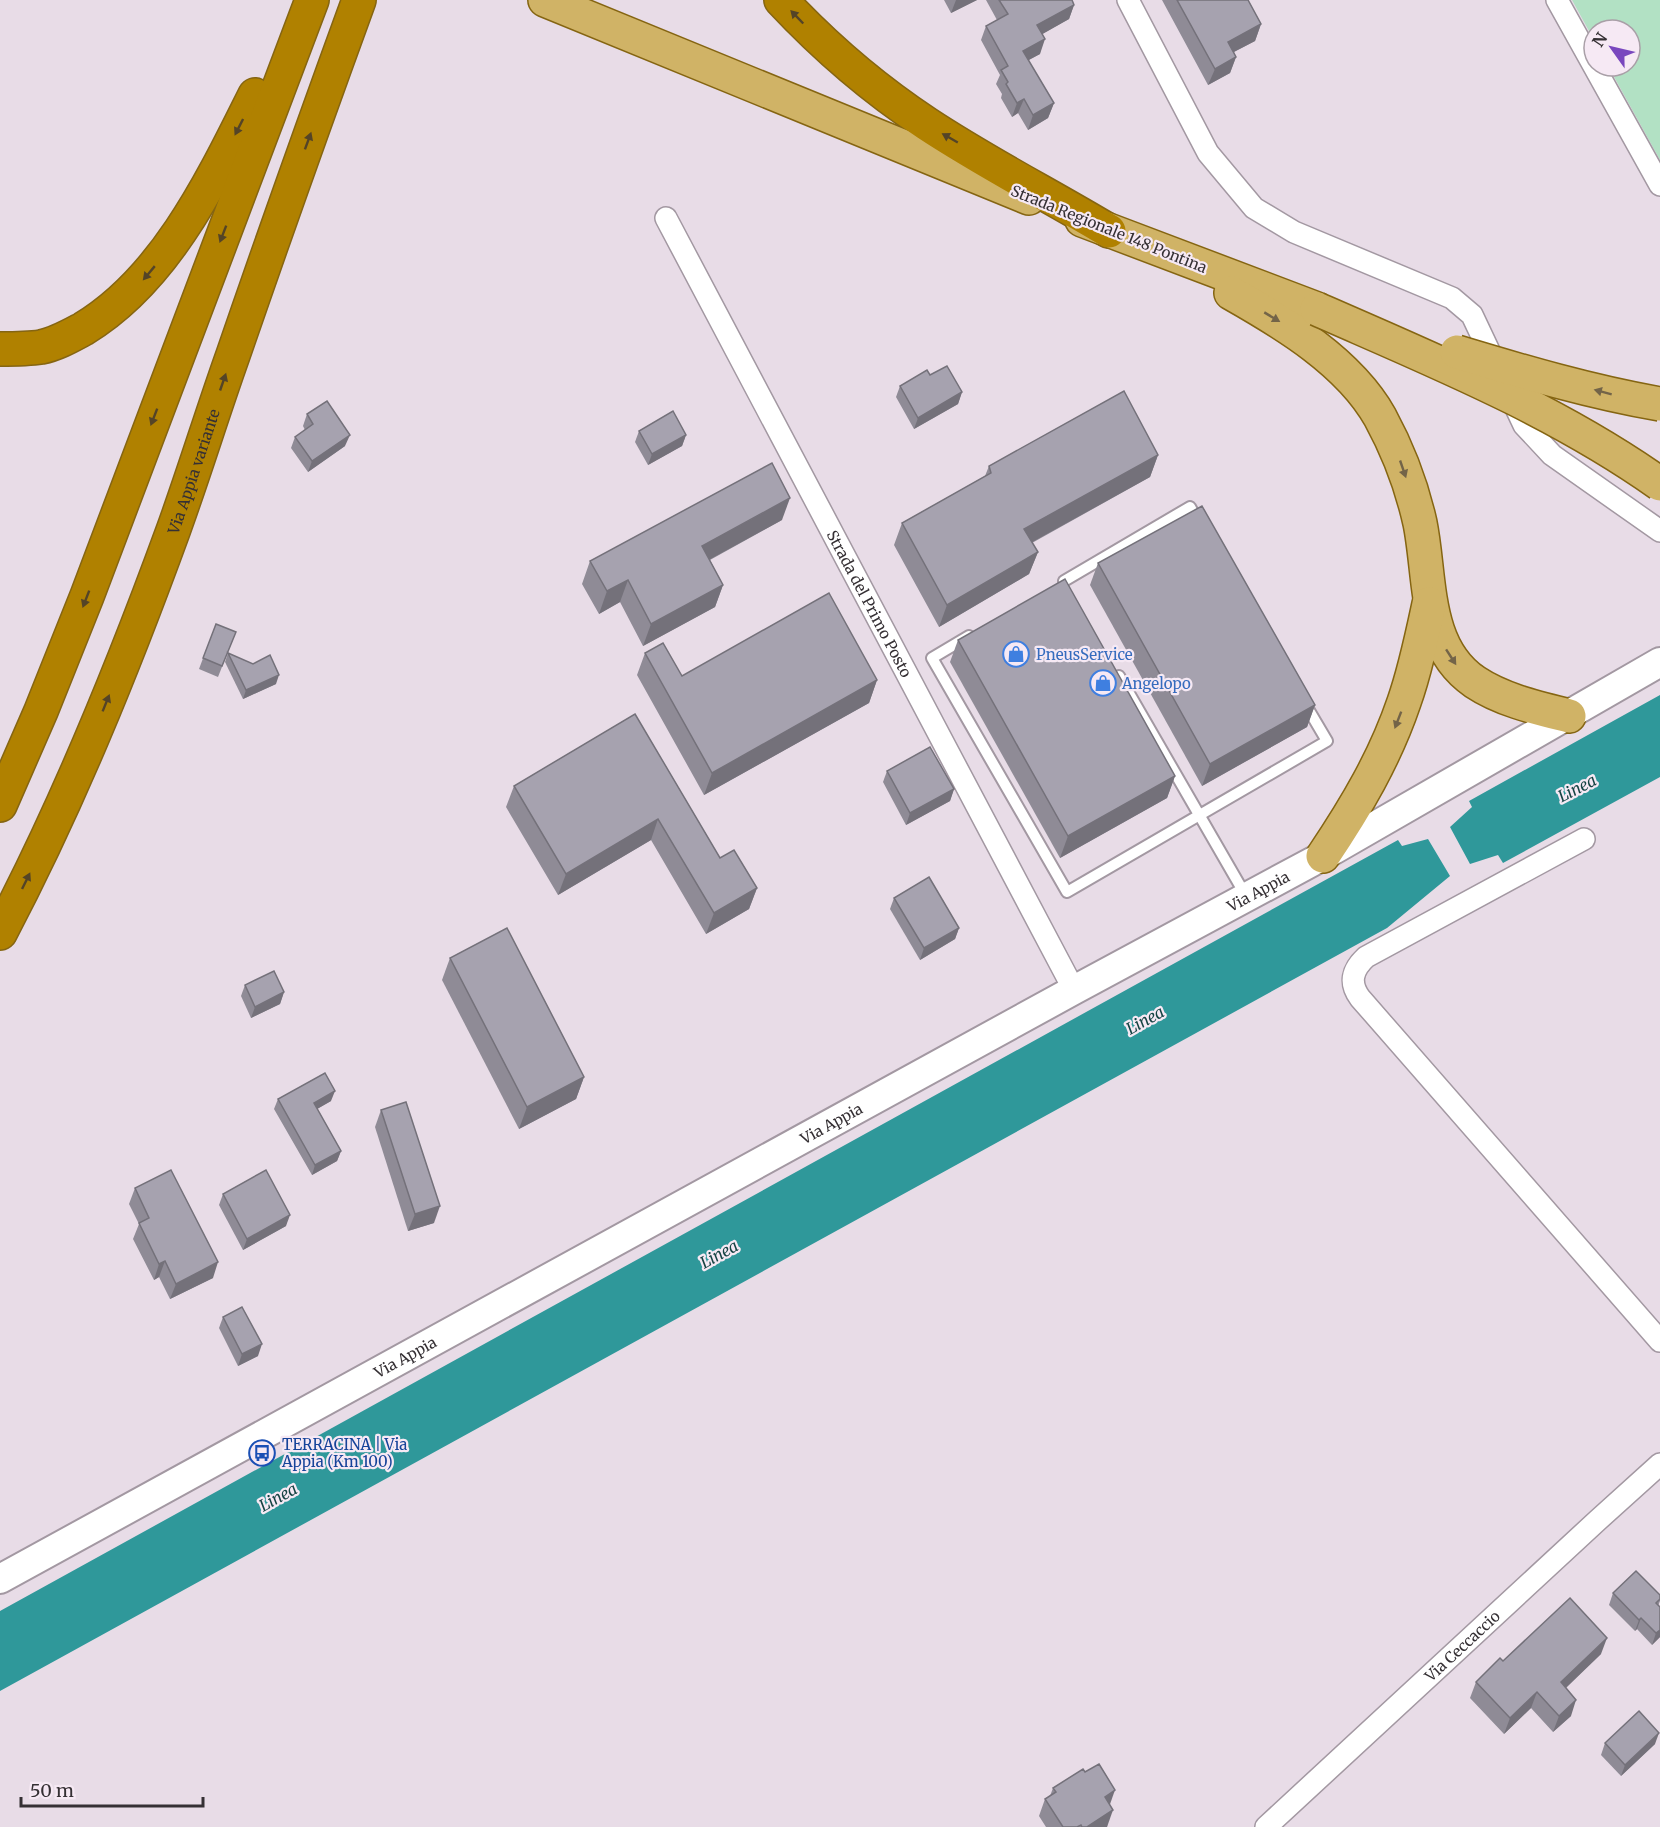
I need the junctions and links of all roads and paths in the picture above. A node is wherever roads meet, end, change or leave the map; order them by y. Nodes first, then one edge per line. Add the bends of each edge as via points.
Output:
1 (303, 0) edge
2 (312, 0) edge
3 (359, 0) edge
4 (545, 0) edge
5 (781, 0) edge
6 (1128, 0) edge
7 (1557, 0) edge
8 (230, 176) junction
9 (1660, 185) edge
10 (666, 218) dead end
11 (1109, 231) junction
12 (1317, 309) junction
13 (0, 349) edge
14 (1660, 404) edge
15 (1660, 484) edge
16 (1660, 531) edge
17 (1208, 537) edge
18 (1054, 587) edge
19 (1430, 603) junction
20 (982, 628) edge
21 (1660, 662) edge
22 (1111, 663) edge
23 (1297, 690) edge
24 (1569, 716) junction
25 (0, 805) edge
26 (1200, 815) junction
27 (1584, 839) dead end
28 (1323, 856) junction
29 (1247, 898) junction
30 (0, 933) edge
31 (1074, 990) junction
32 (1660, 1341) edge
33 (1660, 1464) edge
34 (0, 1579) edge
35 (1266, 1827) edge

1 -> 8 highway
2 - 8 highway
30 -> 3 highway, Via Appia variante via 54,821 135,631
4 - 11 main road, Strada Regionale 148 Pontina
11 -> 5 highway via 907,110 841,59
6 - 16 street via 1208,153 1254,208 1294,232 1452,298 1473,315 1524,425 1552,456
7 - 9 street
8 -> 13 highway via 118,305 80,331 52,344
8 -> 25 highway via 87,596
10 - 31 street, Strada del Primo Posto
11 - 12 main road, Strada Regionale 148 Pontina
11 -> 19 main road via 1285,325 1363,391 1398,452 1420,522
14 -> 12 main road, bridge via 1519,370
12 - 15 main road, Strada Regionale 148 Pontina, bridge via 1539,410
17 - 18 lane via 1190,507 1067,586
19 -> 24 main road via 1450,659 1461,671 1492,691
19 -> 28 main road via 1405,701 1386,751
20 - 26 lane via 932,657 1067,892
21 - 24 main road, Via Appia
22 - 26 lane
23 - 26 lane via 1327,741
24 - 28 main road, Via Appia
26 - 29 lane
27 - 32 street via 1366,957 1355,970 1353,985 1360,998
28 - 29 main road, Via Appia
29 - 31 main road, Via Appia
31 - 34 main road, Via Appia
33 - 35 street, Via Ceccaccio

